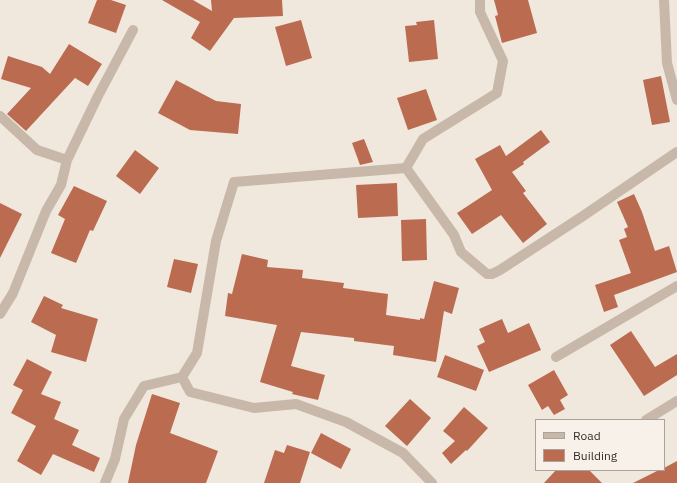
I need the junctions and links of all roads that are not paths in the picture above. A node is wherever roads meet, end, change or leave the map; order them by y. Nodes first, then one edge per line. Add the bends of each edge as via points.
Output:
1 (480, 0) edge
2 (664, 0) edge
3 (133, 30) dead end
4 (677, 100) edge
5 (0, 116) edge
6 (677, 152) edge
7 (67, 160) junction
8 (406, 168) junction
9 (677, 286) edge
10 (0, 314) edge
11 (556, 357) dead end
12 (182, 377) junction
13 (677, 401) edge
14 (648, 419) edge
15 (105, 483) edge
16 (432, 483) edge

1 - 8 street via 480,12 503,61 497,93 424,139
2 - 4 street via 667,62
3 - 7 street
5 - 7 street via 38,150
6 - 8 street via 492,274 486,274 461,252 454,235
7 - 10 street via 61,185 46,211 13,293
8 - 12 street via 234,182 216,241 197,354
9 - 11 street
12 - 15 street via 144,386 124,419 115,459
12 - 16 street via 190,392 254,408 296,404 346,422 403,454
13 - 14 street

